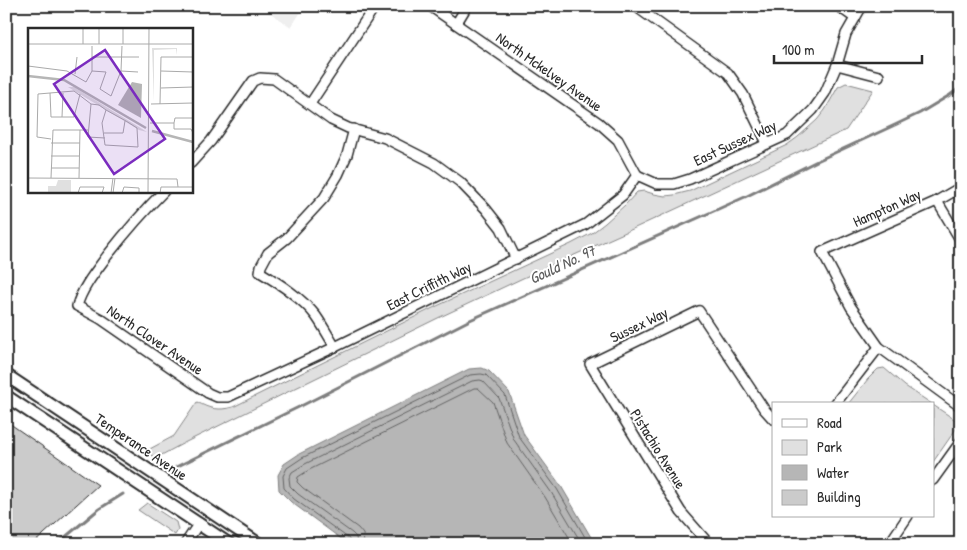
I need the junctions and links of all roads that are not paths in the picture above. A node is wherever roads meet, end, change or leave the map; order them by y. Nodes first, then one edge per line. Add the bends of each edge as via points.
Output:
1 (375, 6) edge
2 (430, 6) edge
3 (467, 6) edge
4 (634, 6) edge
5 (838, 6) edge
6 (862, 6) edge
7 (855, 18) junction
8 (456, 24) junction
9 (837, 65) junction
10 (879, 76) dead end
11 (310, 104) junction
12 (354, 129) junction
13 (767, 143) junction
14 (192, 162) edge
15 (637, 175) junction
16 (961, 187) edge
17 (163, 192) edge
18 (937, 201) junction
19 (961, 240) edge
20 (516, 259) junction
21 (335, 347) junction
22 (879, 348) junction
23 (590, 364) joint
24 (6, 375) edge
25 (6, 396) edge
26 (217, 397) joint
27 (837, 402) edge
28 (961, 407) edge
29 (772, 419) edge
30 (961, 441) edge
31 (934, 479) edge
32 (907, 518) edge
33 (199, 523) junction
34 (185, 544) edge
35 (229, 544) edge
36 (247, 544) edge
37 (259, 544) edge
38 (709, 544) edge
39 (889, 544) edge

1 - 11 street
2 - 8 street, North Mckelvey Avenue
3 - 8 street
4 - 13 street via 728,73 743,94
5 - 7 street
6 - 7 street, East Sussex Way
7 - 9 street, East Sussex Way via 846,34
8 - 15 street, North Mckelvey Avenue via 599,123 618,140
9 - 10 street
9 - 13 street, East Sussex Way via 825,93 813,110 788,134
11 - 12 street via 331,120
11 - 14 street via 274,79 253,81 211,141
12 - 20 street via 385,138 434,163 460,182 501,228
12 - 21 street via 347,155 324,198 268,254 260,272 298,298 315,315
13 - 15 street, East Sussex Way via 674,184 657,184
15 - 20 street, East Criffith Way via 623,195 586,224
16 - 18 street, Hampton Way
17 - 26 street, North Clover Avenue via 98,268 77,306
18 - 19 street
18 - 22 street, Hampton Way via 822,252 850,307
20 - 21 street, East Criffith Way
21 - 26 street, East Criffith Way via 233,394
22 - 27 street
22 - 28 street
23 - 29 street, Sussex Way via 699,311
23 - 38 street, Pistachio Avenue via 681,512
24 - 37 main road, Temperance Avenue
25 - 33 main road
30 - 31 street
32 - 39 street
33 - 34 street
33 - 35 main road
33 - 36 main road via 216,523

